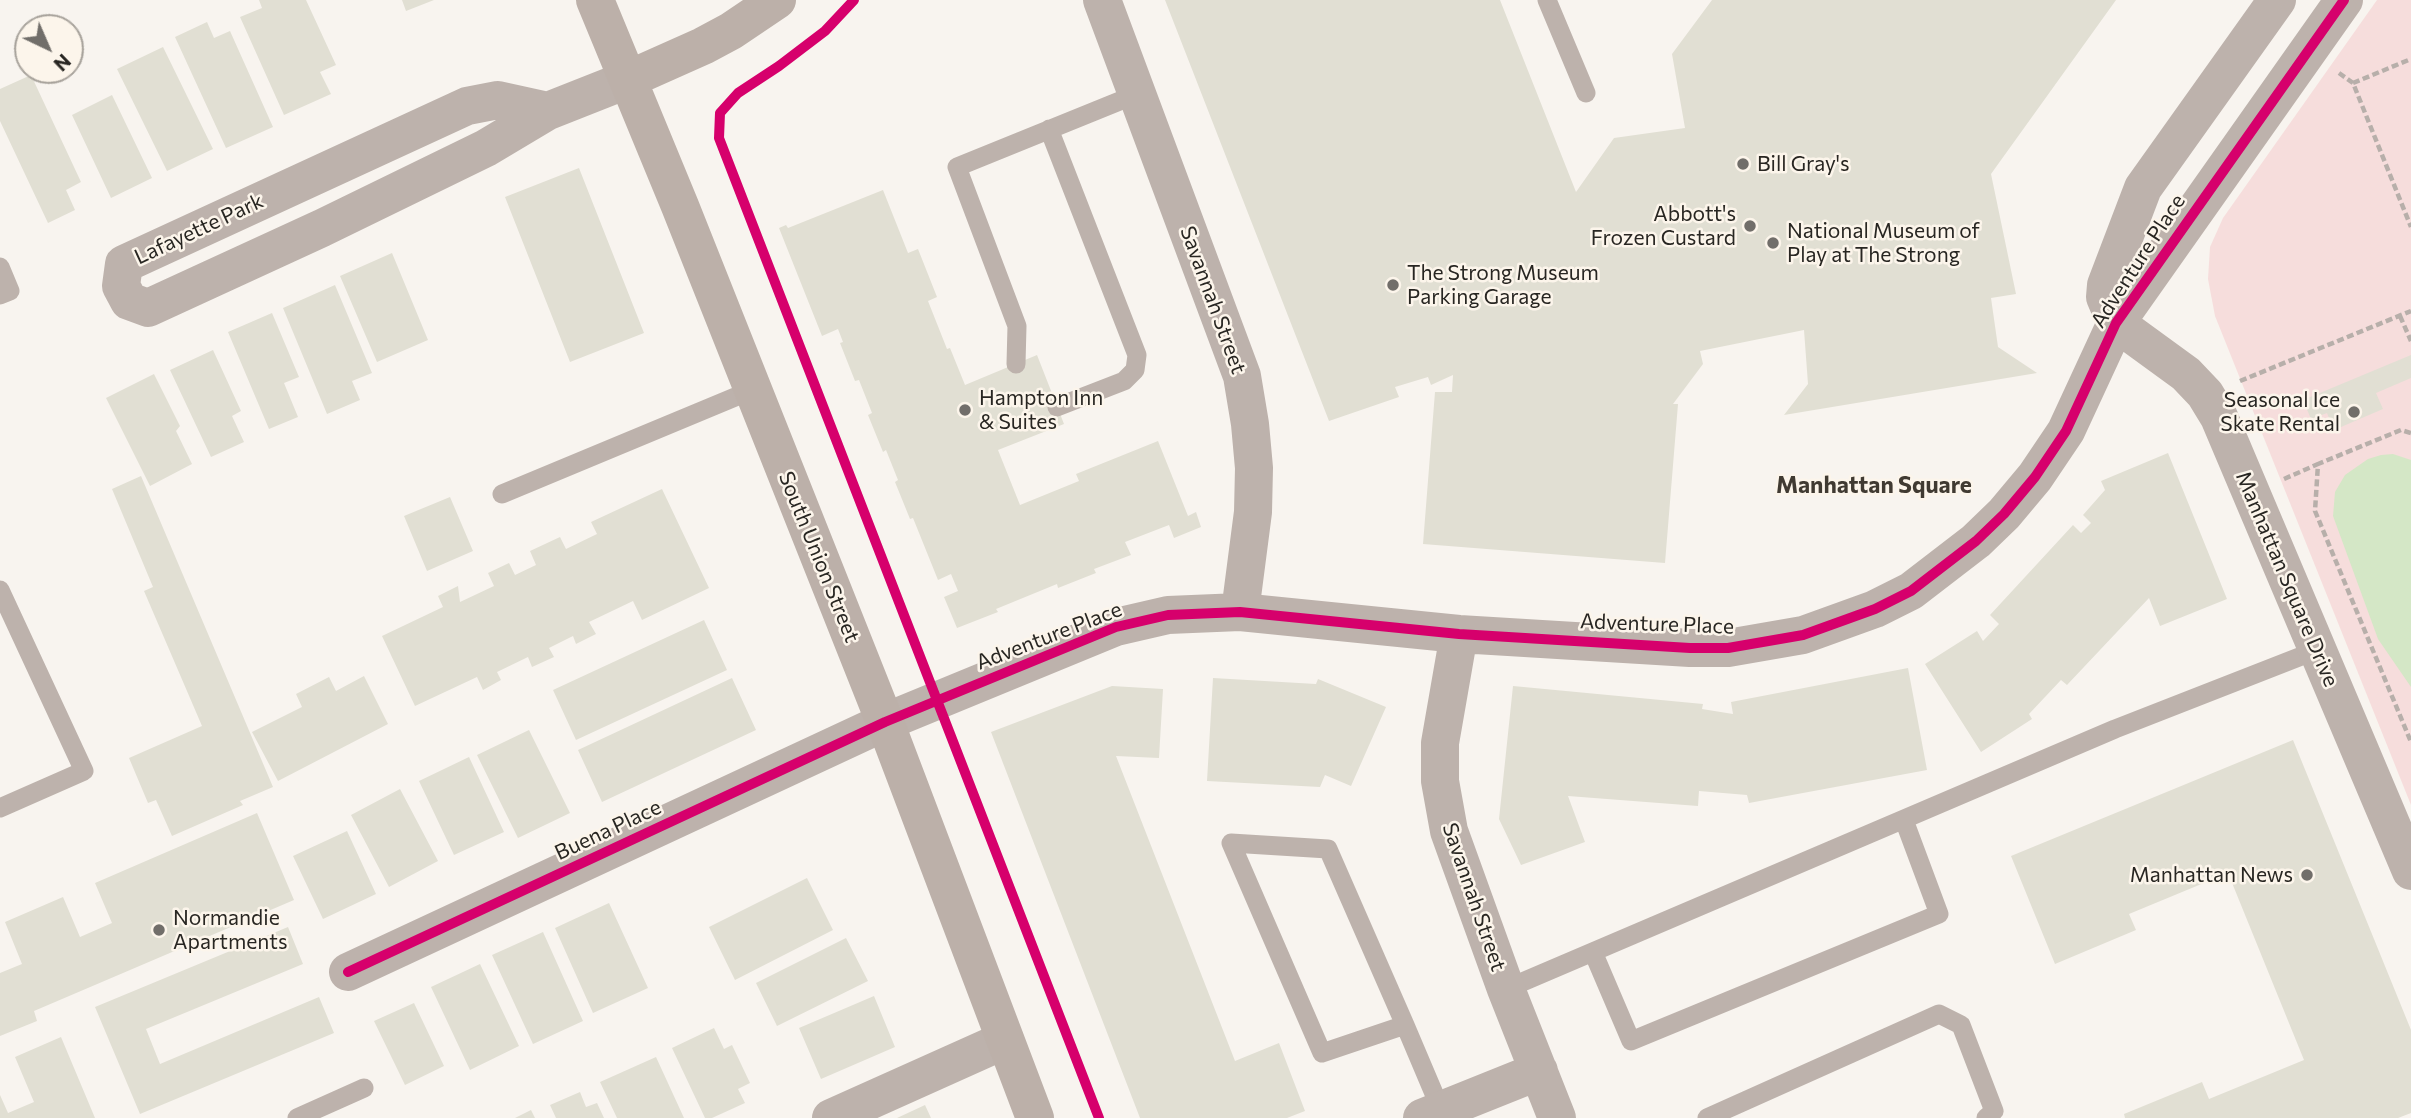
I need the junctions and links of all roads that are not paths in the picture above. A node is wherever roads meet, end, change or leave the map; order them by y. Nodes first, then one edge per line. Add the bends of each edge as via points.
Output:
1 (595, 0) edge
2 (777, 0) edge
3 (1102, 0) edge
4 (1547, 0) edge
5 (2344, 0) edge
6 (2272, 7) edge
7 (2322, 57) junction
8 (629, 79) junction
9 (1586, 93) dead end
10 (1137, 94) junction
11 (548, 111) junction
12 (1049, 129) junction
13 (301, 181) junction
14 (322, 228) junction
15 (0, 267) edge
16 (0, 295) edge
17 (2116, 323) junction
18 (1016, 365) dead end
19 (752, 390) junction
20 (1058, 407) dead end
21 (502, 494) dead end
22 (0, 590) edge
23 (1240, 612) junction
24 (1458, 634) junction
25 (2317, 650) junction
26 (885, 722) junction
27 (0, 808) edge
28 (1904, 820) junction
29 (2411, 871) edge
30 (1593, 953) junction
31 (348, 972) dead end
32 (1506, 989) junction
33 (1405, 1026) junction
34 (1005, 1040) junction
35 (1539, 1071) junction
36 (364, 1088) dead end
37 (1448, 1112) edge
38 (297, 1118) edge
39 (831, 1118) edge
40 (1035, 1118) edge
41 (1558, 1118) edge
42 (1707, 1118) edge
43 (1986, 1118) edge

1 - 8 main road, South Union Street
2 - 8 main road via 703,46
3 - 10 street, Savannah Street
4 - 9 lane
5 - 7 street, Adventure Place
6 - 7 street, Adventure Place
6 - 17 street, Adventure Place via 2143,188 2106,285 2105,297
7 - 17 street, Adventure Place
8 - 11 street
8 - 19 main road, South Union Street
10 - 12 lane
10 - 23 street, Savannah Street via 1242,376 1254,468 1252,525
11 - 13 street, Lafayette Park via 498,100 467,106
11 - 14 street, Lafayette Park via 486,148
12 - 18 lane via 957,167 1017,326
12 - 20 lane via 1137,355 1135,370 1124,381
13 - 14 street
13 - 14 street, Lafayette Park via 124,264 121,286 129,301 148,308
15 - 16 lane via 10,290
17 - 24 street, Adventure Place via 2066,431 2004,514 1911,591 1875,609 1803,635 1728,648
17 - 25 street, Manhattan Square Drive via 2186,374 2205,394 2219,417
19 - 21 lane
19 - 26 main road, South Union Street
22 - 27 lane via 84,771
23 - 24 street, Adventure Place
23 - 26 street, Adventure Place via 1168,615 1116,627
24 - 32 street, Savannah Street via 1440,743 1440,781 1449,831
25 - 28 lane via 2115,729
25 - 29 street, Manhattan Square Drive
26 - 31 street, Buena Place
26 - 34 main road, South Union Street
28 - 30 lane
28 - 30 lane via 1939,914 1631,1041
30 - 32 lane
32 - 35 street, Savannah Street
33 - 33 lane via 1328,849 1231,843 1322,1053
33 - 37 lane
34 - 39 street
34 - 40 main road, South Union Street
35 - 37 street
35 - 41 street, Savannah Street
36 - 38 lane
42 - 43 lane via 1939,1014 1961,1025 1994,1111

